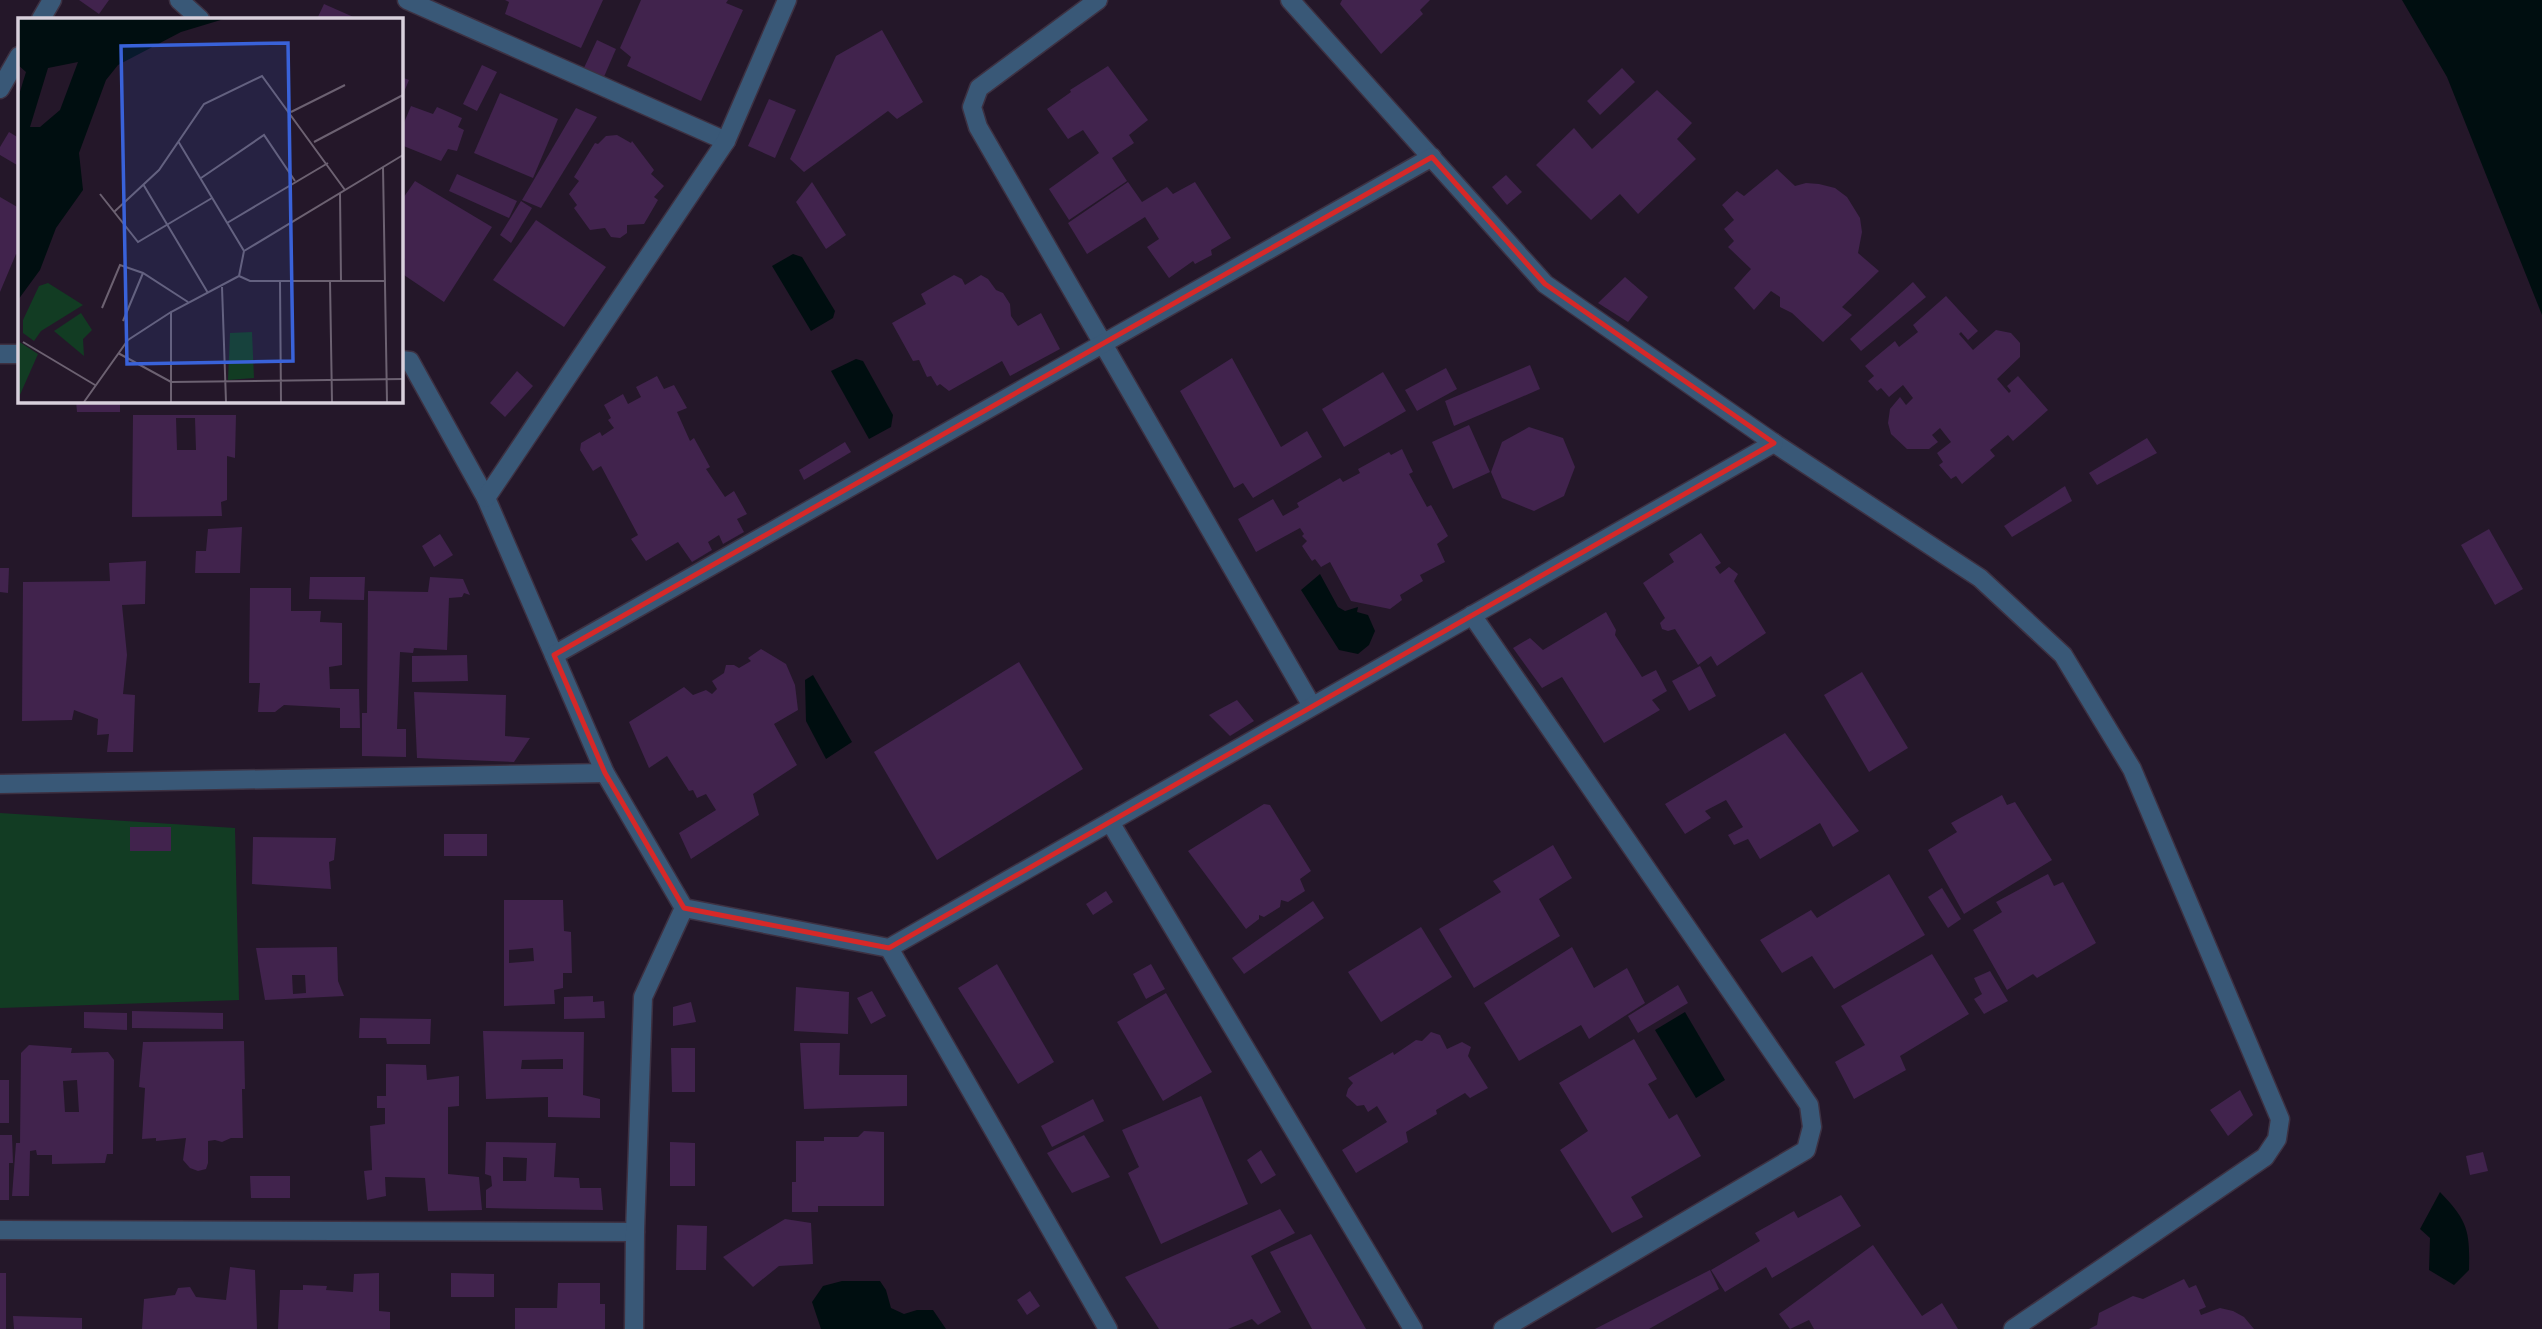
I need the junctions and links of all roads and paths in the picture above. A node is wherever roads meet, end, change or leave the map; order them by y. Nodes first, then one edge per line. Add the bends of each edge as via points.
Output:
1 (52, 0) edge
2 (179, 0) edge
3 (407, 0) edge
4 (787, 0) edge
5 (1098, 0) edge
6 (1290, 0) edge
7 (42, 18) edge
8 (200, 18) edge
9 (18, 58) edge
10 (0, 89) edge
11 (726, 141) junction
12 (1432, 157) junction
13 (1103, 344) junction
14 (0, 354) edge
15 (18, 354) edge
16 (405, 361) edge
17 (1774, 443) junction
18 (486, 498) junction
19 (1472, 615) junction
20 (554, 655) junction
21 (1312, 706) junction
22 (605, 773) junction
23 (0, 784) edge
24 (1110, 822) junction
25 (684, 908) junction
26 (889, 948) junction
27 (0, 1230) edge
28 (635, 1232) junction
29 (634, 1329) edge
30 (1108, 1329) edge
31 (1413, 1329) edge
32 (1503, 1329) edge
33 (2012, 1329) edge

1 - 7 street
2 - 8 street
3 - 11 street
4 - 11 street
5 - 13 street via 979,88 972,107 978,127
6 - 12 street
9 - 10 street
11 - 18 street
12 - 13 street
12 - 17 street via 1545,284
13 - 20 street
13 - 21 street
14 - 15 street
16 - 18 street
17 - 19 street
17 - 33 street via 1980,578 2063,655 2132,769 2280,1119 2277,1139 2265,1157
18 - 20 street
19 - 21 street
19 - 32 street via 1809,1105 1812,1127 1806,1150
20 - 22 street
21 - 24 street
22 - 23 street
22 - 25 street
24 - 26 street
24 - 31 street
25 - 26 street
25 - 28 street via 643,997
26 - 30 street
27 - 28 street
28 - 29 street

